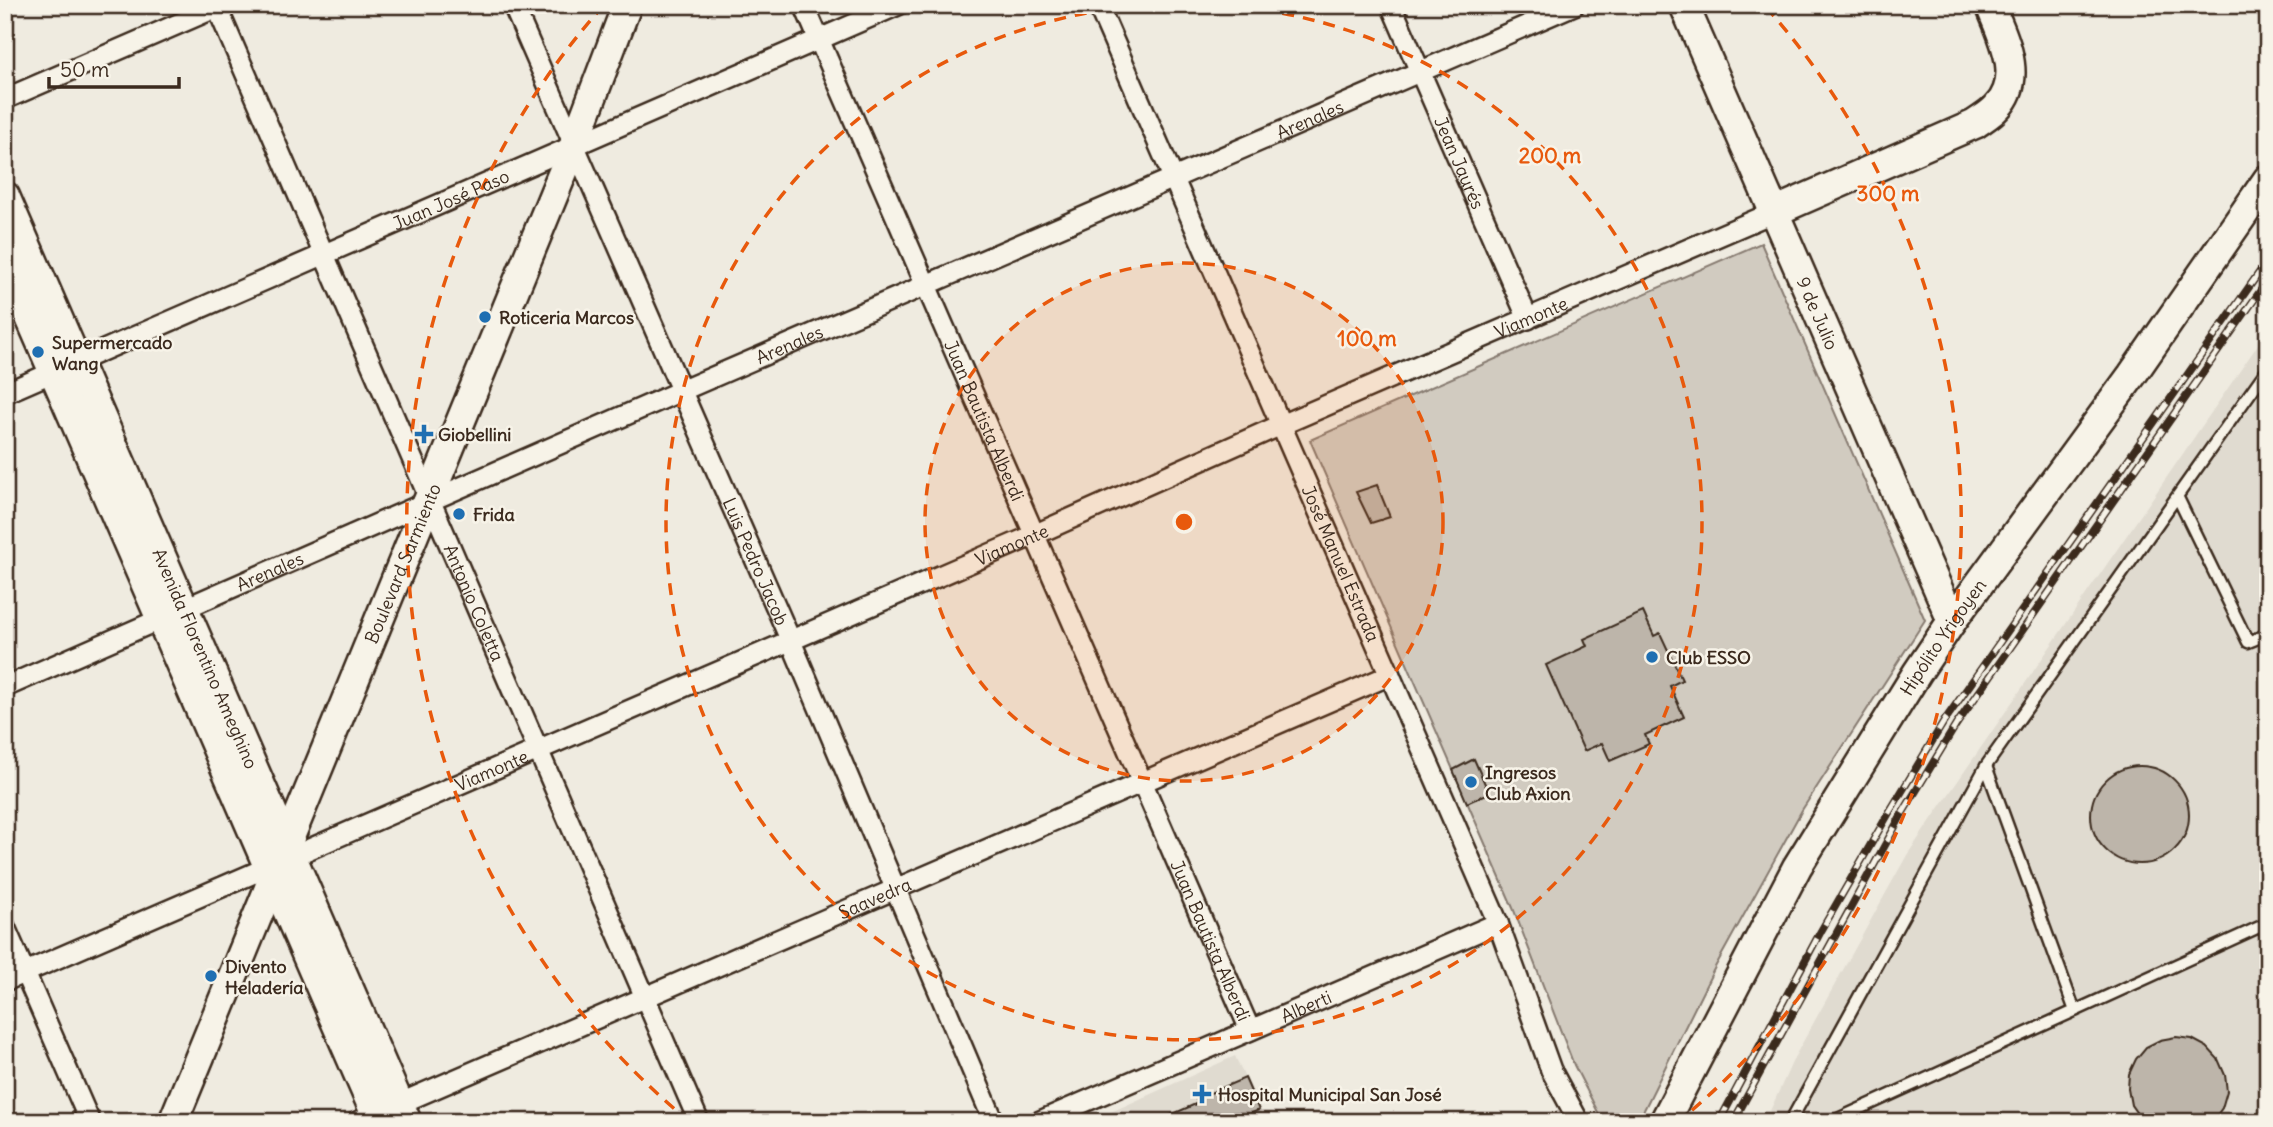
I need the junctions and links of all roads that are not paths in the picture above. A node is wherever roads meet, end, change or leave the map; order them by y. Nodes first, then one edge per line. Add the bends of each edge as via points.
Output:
1 (513, 5) edge
2 (627, 5) edge
3 (804, 5) edge
4 (898, 5) edge
5 (1098, 5) edge
6 (1391, 5) edge
7 (1574, 5) edge
8 (1684, 5) edge
9 (1990, 5) edge
10 (218, 6) edge
11 (818, 40) junction
12 (1420, 72) junction
13 (5, 99) edge
14 (574, 145) junction
15 (1174, 178) junction
16 (2268, 179) edge
17 (5, 196) edge
18 (1774, 212) junction
19 (323, 254) junction
20 (5, 260) edge
21 (925, 285) junction
22 (1528, 319) junction
23 (66, 367) junction
24 (2268, 368) edge
25 (683, 390) junction
26 (5, 393) edge
27 (1281, 425) junction
28 (2178, 498) junction
29 (430, 500) junction
30 (1034, 535) junction
31 (173, 614) junction
32 (1952, 621) junction
33 (2268, 634) edge
34 (790, 639) junction
35 (1390, 675) junction
36 (5, 687) edge
37 (538, 749) junction
38 (1986, 766) junction
39 (1142, 782) junction
40 (280, 862) junction
41 (895, 889) junction
42 (1498, 923) junction
43 (2268, 923) edge
44 (5, 927) edge
45 (25, 972) junction
46 (5, 981) edge
47 (645, 997) junction
48 (2076, 1011) junction
49 (1250, 1030) junction
50 (384, 1116) edge
51 (90, 1122) edge
52 (173, 1122) edge
53 (699, 1122) edge
54 (994, 1122) edge
55 (1038, 1122) edge
56 (1579, 1122) edge
57 (1664, 1122) edge
58 (1790, 1122) edge
59 (1831, 1122) edge

1 - 14 street, Luis Pedro Jacob
2 - 14 main road, Boulevard Sarmiento
3 - 11 street, Juan Bautista Alberdi
4 - 11 street, Juan José Paso
5 - 15 street, José Manuel Estrada
6 - 12 street, Jean Jaurés
7 - 12 street, Arenales
8 - 18 main road, 9 de Julio
9 - 18 main road, Viamonte via 2007,49 2011,75 1997,108 1975,124
10 - 13 street
10 - 19 street, Antonio Coletta
11 - 14 street, Juan José Paso
11 - 21 street, Juan Bautista Alberdi
12 - 15 street, Arenales
12 - 22 street, Jean Jaurés
14 - 19 street, Juan José Paso
14 - 25 street, Luis Pedro Jacob
14 - 29 main road, Boulevard Sarmiento
15 - 21 street, Arenales
15 - 27 street, José Manuel Estrada
16 - 32 main road, Hipólito Yrigoyen
17 - 23 main road, Avenida Florentino Ameghino
18 - 22 street, Viamonte
18 - 32 main road, 9 de Julio
19 - 23 street, Juan José Paso
19 - 29 street, Antonio Coletta
20 - 23 main road, Avenida Florentino Ameghino
21 - 25 street, Arenales
21 - 30 street, Juan Bautista Alberdi
22 - 27 street, Viamonte
23 - 26 street, Juan José Paso
23 - 31 main road, Avenida Florentino Ameghino
24 - 28 lane
25 - 29 street, Arenales
25 - 34 street, Luis Pedro Jacob
27 - 30 street, Viamonte
27 - 35 street, José Manuel Estrada
28 - 33 lane via 2248,642
28 - 38 lane
29 - 31 street, Arenales
29 - 37 street, Antonio Coletta
29 - 40 main road, Boulevard Sarmiento
30 - 34 street, Viamonte
30 - 39 street, Juan Bautista Alberdi
31 - 36 street, Arenales
31 - 40 main road, Avenida Florentino Ameghino
32 - 57 main road, Hipólito Yrigoyen via 1797,867
34 - 37 street, Viamonte
34 - 41 street, Luis Pedro Jacob
35 - 39 street, Saavedra
35 - 42 street, José Manuel Estrada
37 - 40 street, Viamonte
37 - 47 street, Antonio Coletta
38 - 48 lane
38 - 58 lane
39 - 41 street, Saavedra
39 - 49 street, Juan Bautista Alberdi
40 - 45 street, Viamonte
40 - 50 main road, Avenida Florentino Ameghino
40 - 52 main road, Boulevard Sarmiento
41 - 47 street, Saavedra
41 - 54 street, Luis Pedro Jacob
42 - 49 street, Alberti
42 - 56 street, José Manuel Estrada via 1551,1070
43 - 48 lane
44 - 45 street
45 - 46 street, Viamonte
45 - 51 street
47 - 50 street, Saavedra
47 - 53 street, Antonio Coletta
48 - 59 lane
49 - 55 street, Alberti

